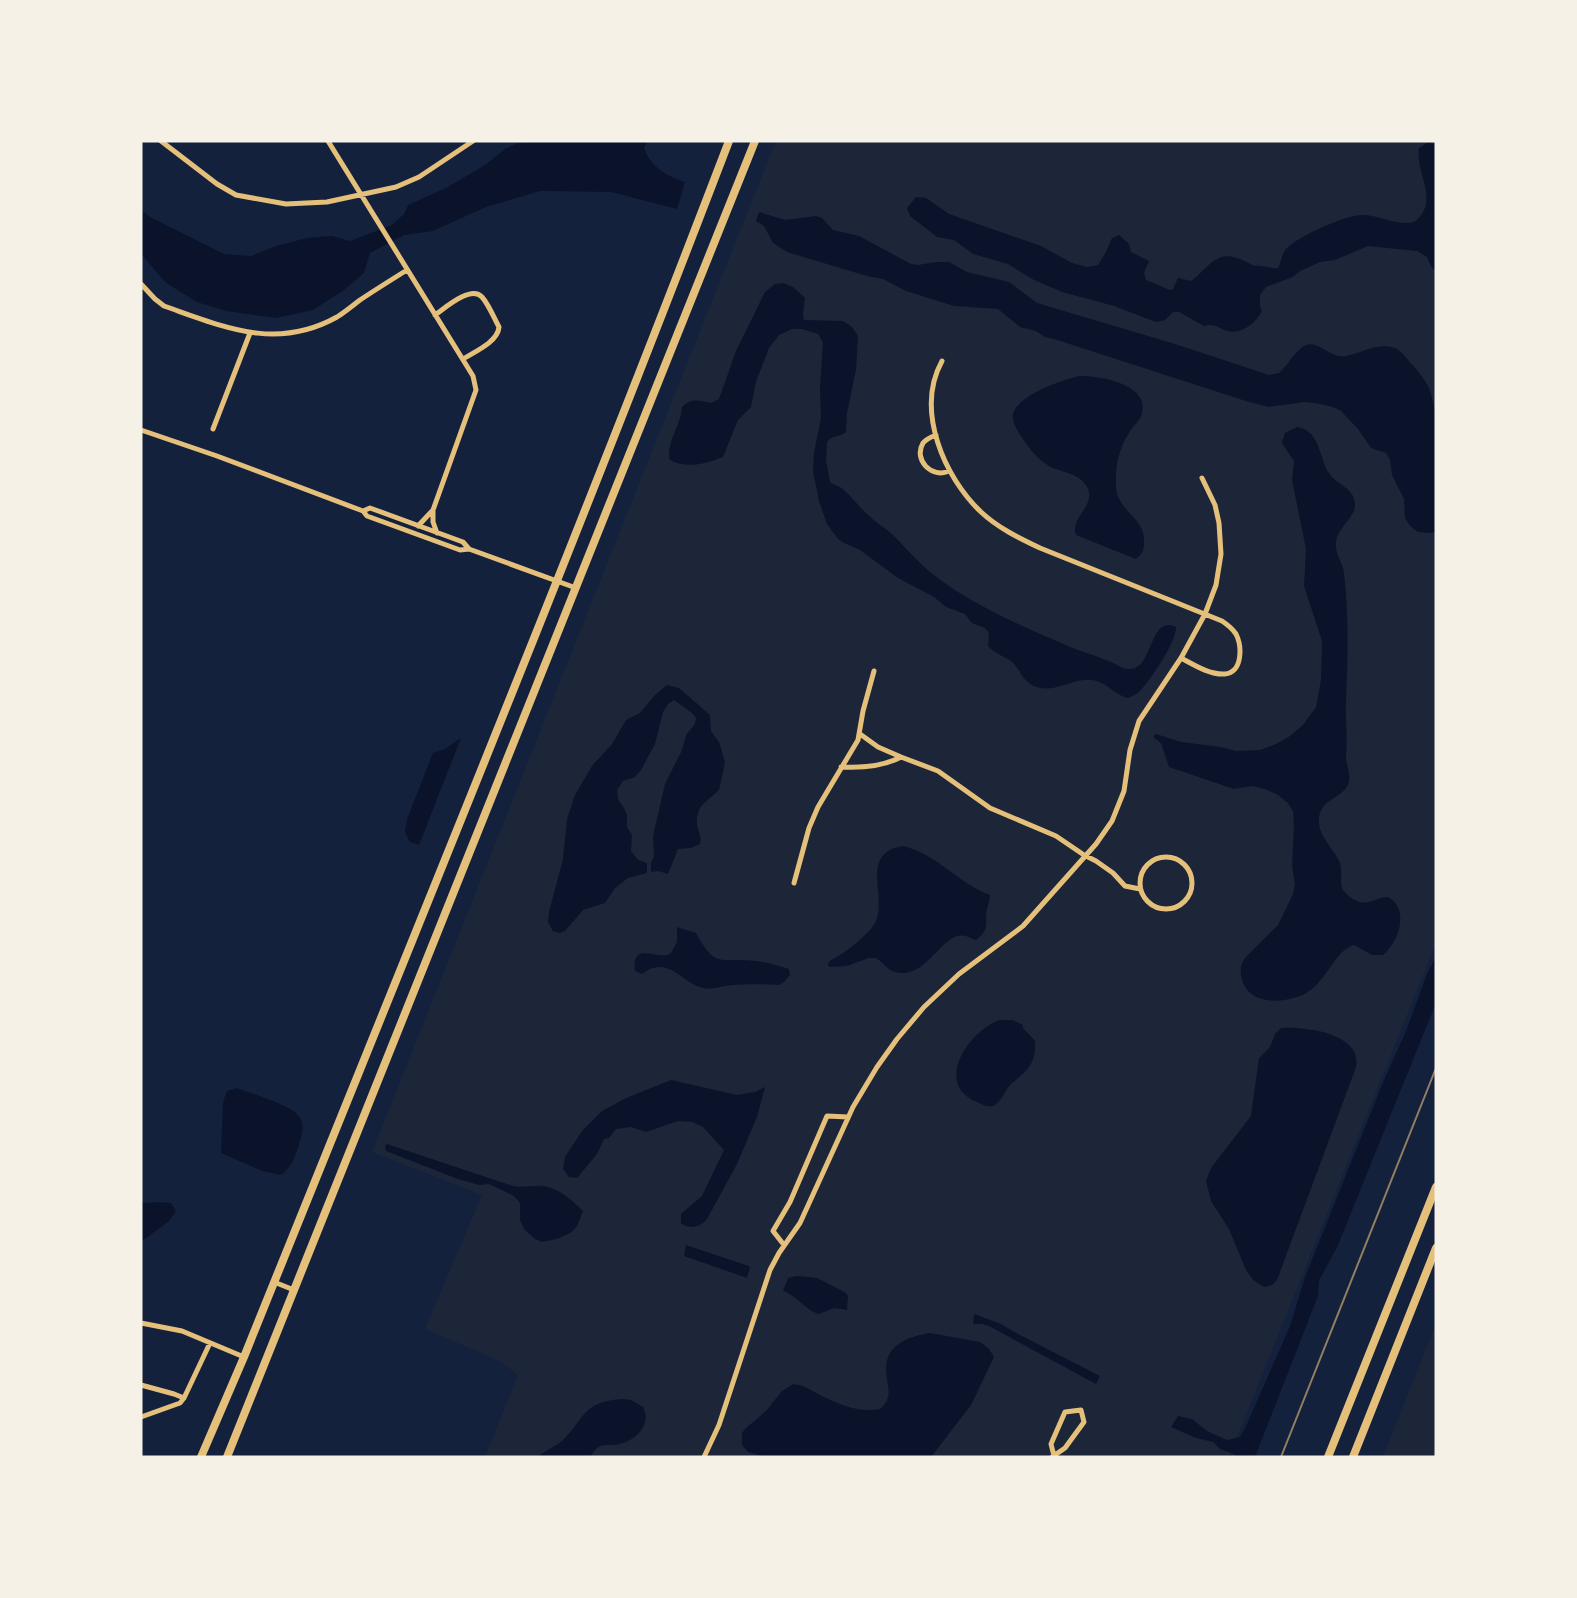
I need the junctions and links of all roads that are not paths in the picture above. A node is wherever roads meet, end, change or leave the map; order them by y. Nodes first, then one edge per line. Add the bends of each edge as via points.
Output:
1 (161, 141) edge
2 (328, 141) edge
3 (473, 141) edge
4 (729, 141) edge
5 (755, 141) edge
6 (363, 195) junction
7 (407, 270) junction
8 (141, 284) edge
9 (435, 315) junction
10 (250, 333) junction
11 (463, 359) junction
12 (942, 361) dead end
13 (213, 429) dead end
14 (141, 430) edge
15 (936, 435) junction
16 (950, 471) junction
17 (1202, 478) dead end
18 (433, 510) junction
19 (363, 511) junction
20 (418, 526) junction
21 (437, 533) junction
22 (469, 549) junction
23 (557, 581) junction
24 (576, 588) junction
25 (1205, 614) junction
26 (1181, 658) junction
27 (873, 671) dead end
28 (861, 734) junction
29 (901, 757) junction
30 (841, 767) junction
31 (1084, 855) junction
32 (794, 883) dead end
33 (1140, 889) junction
34 (848, 1117) junction
35 (1436, 1187) edge
36 (784, 1245) junction
37 (1436, 1248) edge
38 (274, 1282) junction
39 (294, 1290) junction
40 (141, 1323) edge
41 (210, 1343) junction
42 (244, 1357) junction
43 (141, 1385) edge
44 (184, 1398) junction
45 (141, 1417) edge
46 (201, 1457) edge
47 (227, 1457) edge
48 (704, 1457) edge
49 (1053, 1457) edge
50 (1328, 1457) edge
51 (1353, 1457) edge

1 - 6 street via 236,195 286,204
2 - 6 street
3 - 6 street via 418,177
4 - 23 main road
5 - 24 main road
6 - 7 street
7 - 9 street
7 - 10 street via 315,327 290,334
8 - 10 street via 164,306
9 - 11 street
9 - 11 street via 469,293 481,297 499,332
10 - 13 street
11 - 18 street via 476,390
12 - 15 street via 933,383
14 - 19 street
15 - 16 street
15 - 16 street via 925,440 922,458 932,472
16 - 25 street via 982,514 1017,538
17 - 25 street via 1215,505 1221,542 1216,585
18 - 20 street
18 - 21 street
19 - 20 street via 370,508
19 - 22 street via 367,516 460,550
20 - 21 street
21 - 22 street via 463,542
22 - 23 street
23 - 24 street
23 - 38 main road
24 - 39 main road
25 - 26 street
25 - 26 street via 1227,624 1235,633 1240,649 1237,666 1222,674
26 - 31 street via 1135,730 1119,807 1096,844
27 - 28 street
28 - 29 street
28 - 30 street
29 - 30 street via 870,766
29 - 31 street via 938,771 990,808 1056,836
30 - 32 street via 809,828
31 - 33 street via 1105,867 1125,886
31 - 34 street via 1023,926 959,974 924,1007 877,1067
33 - 33 street via 1152,905 1172,909 1188,897 1192,878 1180,861 1161,857 1144,869
34 - 36 street via 800,1222
34 - 36 street via 827,1116 790,1202 773,1231
35 - 50 main road
36 - 48 street via 770,1270 719,1425
37 - 51 main road
38 - 39 street
38 - 42 main road
39 - 47 main road
40 - 41 street via 182,1331
41 - 42 street
41 - 44 street
42 - 46 main road
43 - 44 street
44 - 45 street
49 - 49 street via 1065,1448 1084,1422 1081,1410 1065,1412 1051,1444

